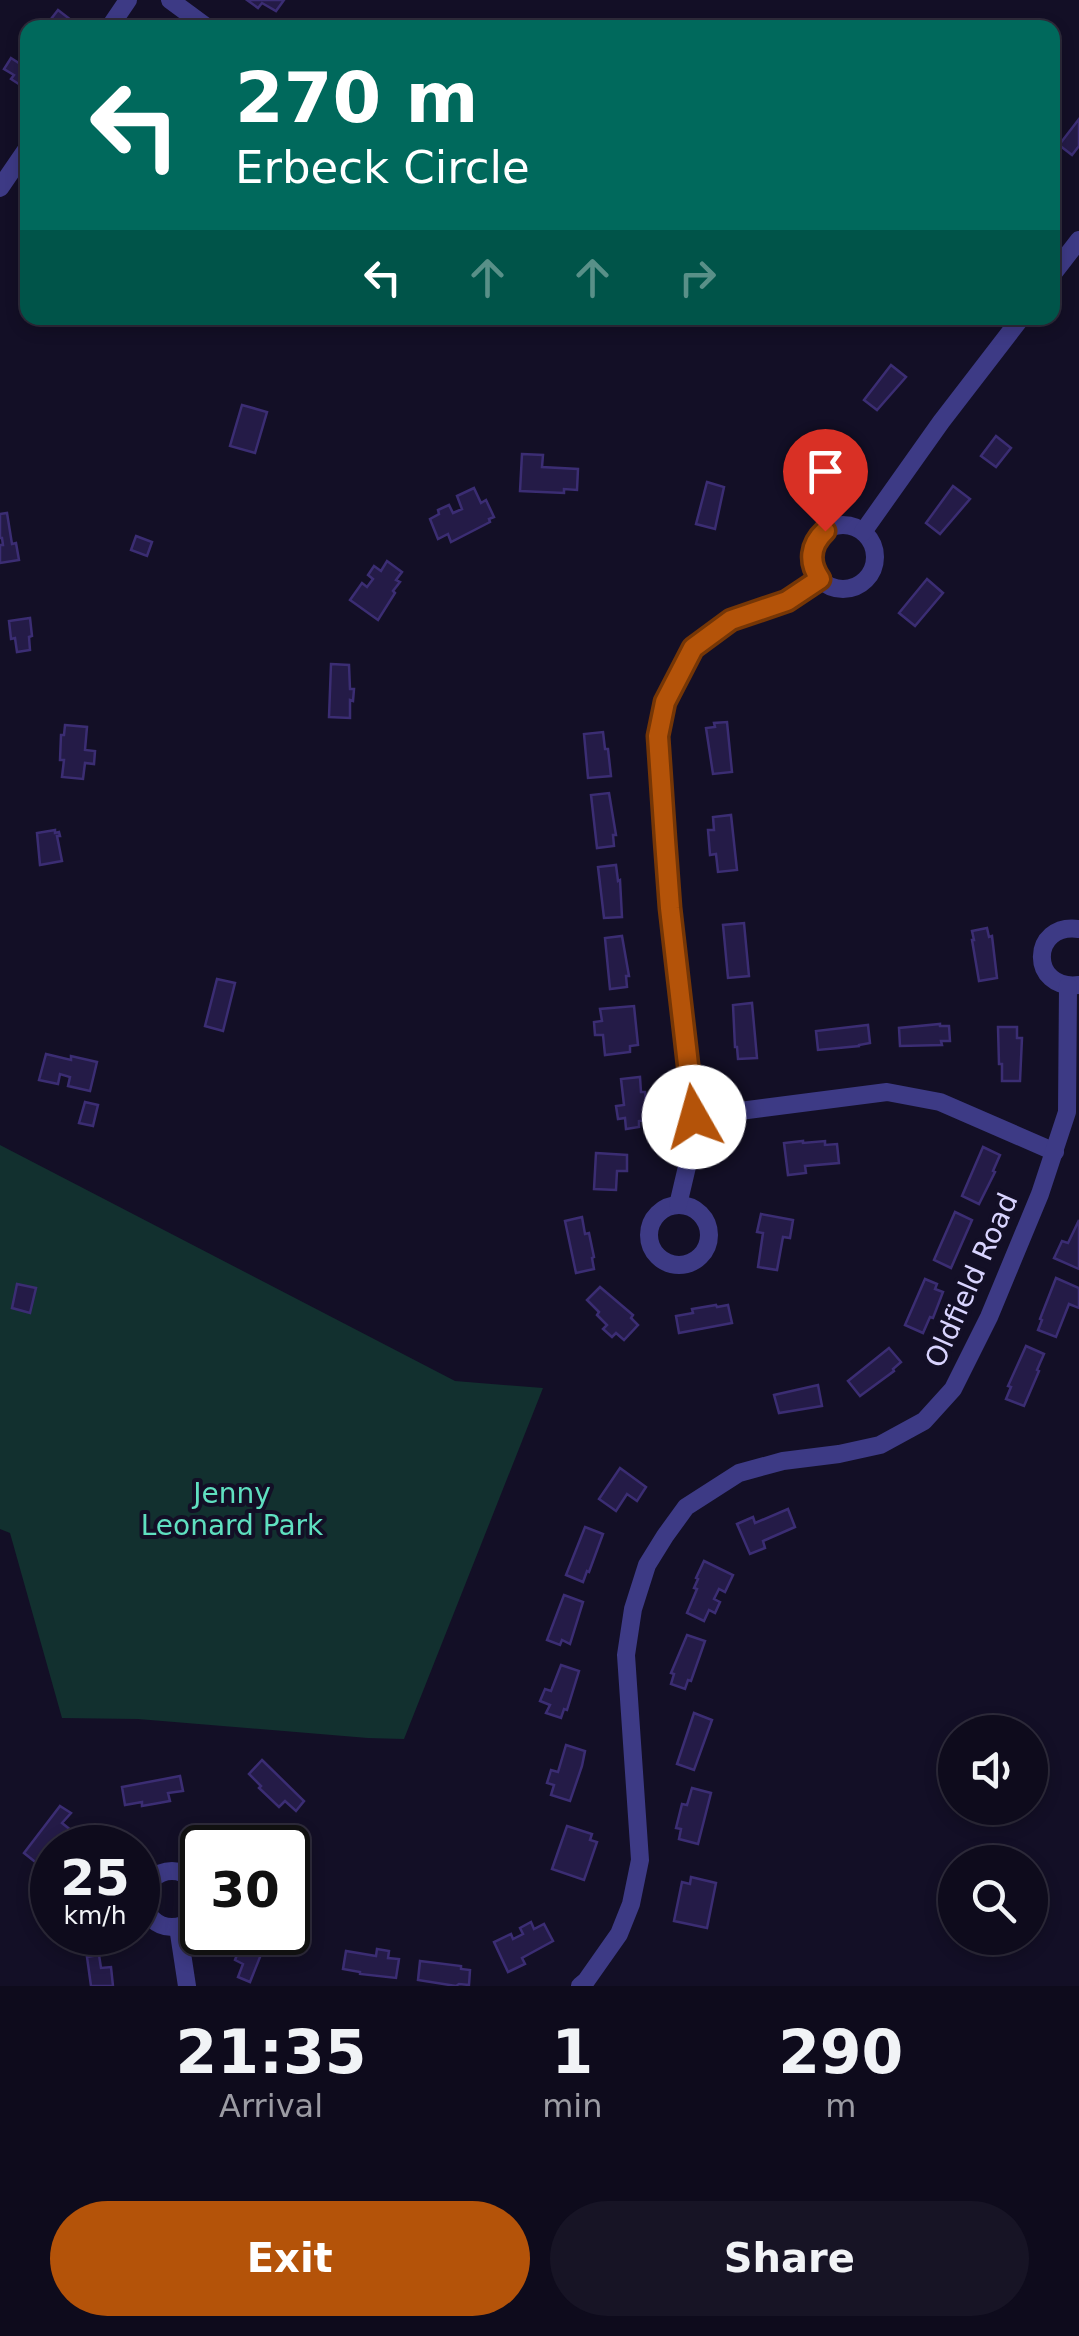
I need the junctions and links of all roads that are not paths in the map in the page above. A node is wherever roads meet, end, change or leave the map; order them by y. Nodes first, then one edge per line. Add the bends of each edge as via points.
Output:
1 (170, 0) edge
2 (197, 20) edge
3 (20, 159) edge
4 (0, 188) edge
5 (1079, 240) edge
6 (1060, 265) edge
7 (1016, 325) edge
8 (863, 532) junction
9 (820, 579) junction
10 (1079, 929) edge
11 (1073, 986) edge
12 (694, 1117) junction
13 (1055, 1152) junction
14 (678, 1204) dead end
15 (178, 1927) dead end
16 (187, 1986) edge
17 (580, 1986) edge

1 - 2 street
3 - 4 street
5 - 6 street
7 - 8 street
8 - 9 street via 842,525 820,536 812,564
8 - 9 street via 875,555 864,581 837,589
9 - 12 street via 787,601 731,620 693,648 665,702 658,736 670,908
10 - 11 street, Oldfield Road via 1058,930 1042,952 1050,978
11 - 13 street, Oldfield Road via 1067,1112
12 - 13 street via 887,1092 940,1102
12 - 14 street
13 - 17 street, Oldfield Road via 989,1317 952,1389 924,1420 880,1445 739,1473 686,1507 647,1565 626,1654 640,1860 619,1934
15 - 16 street

